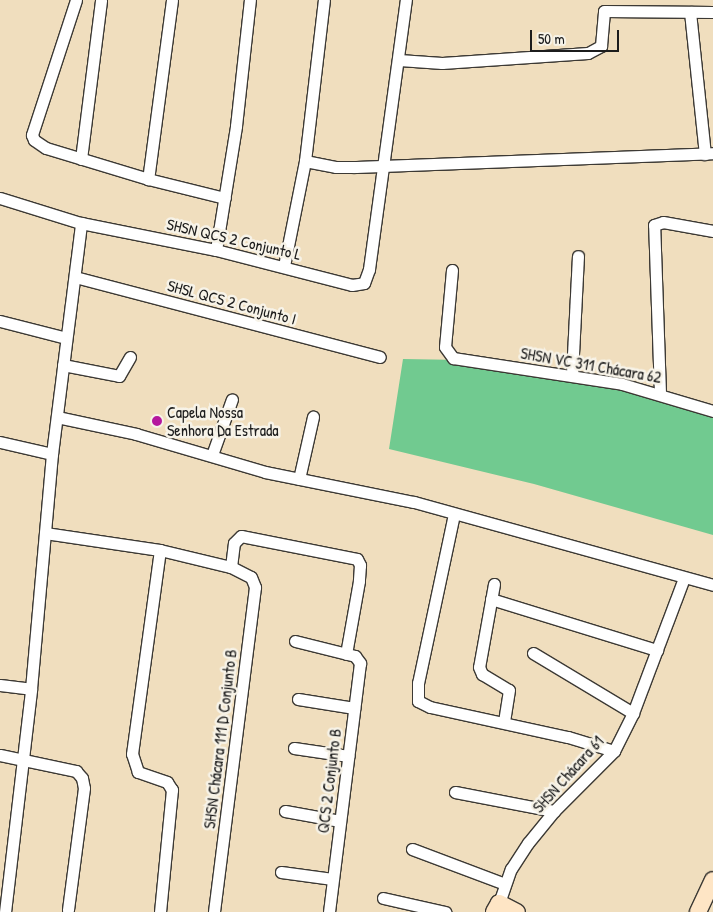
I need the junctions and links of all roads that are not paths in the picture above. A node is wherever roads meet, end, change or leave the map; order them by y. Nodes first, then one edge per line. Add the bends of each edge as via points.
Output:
1 (76, 0) edge
2 (101, 0) edge
3 (172, 0) edge
4 (250, 0) edge
5 (324, 0) edge
6 (406, 0) edge
7 (690, 12) junction
8 (713, 12) edge
9 (399, 60) junction
10 (709, 154) edge
11 (81, 159) junction
12 (305, 161) junction
13 (383, 164) junction
14 (148, 179) junction
15 (0, 198) edge
16 (224, 198) junction
17 (81, 223) junction
18 (713, 231) edge
19 (216, 250) junction
20 (578, 256) dead end
21 (284, 266) junction
22 (452, 270) dead end
23 (75, 277) junction
24 (0, 321) edge
25 (66, 338) junction
26 (130, 357) dead end
27 (380, 357) dead end
28 (63, 365) junction
29 (572, 374) junction
30 (660, 393) junction
31 (232, 399) dead end
32 (713, 411) edge
33 (313, 416) dead end
34 (57, 417) junction
35 (0, 442) edge
36 (52, 454) junction
37 (212, 455) junction
38 (299, 479) junction
39 (454, 514) junction
40 (45, 533) junction
41 (160, 550) junction
42 (231, 567) junction
43 (684, 578) junction
44 (494, 584) dead end
45 (713, 585) edge
46 (491, 600) junction
47 (295, 641) dead end
48 (657, 650) junction
49 (533, 653) dead end
50 (351, 655) junction
51 (0, 685) edge
52 (31, 689) junction
53 (298, 699) dead end
54 (354, 708) junction
55 (633, 713) junction
56 (504, 722) junction
57 (294, 748) dead end
58 (614, 751) junction
59 (0, 755) edge
60 (348, 756) junction
61 (24, 758) junction
62 (455, 792) dead end
63 (554, 811) junction
64 (285, 812) dead end
65 (340, 821) junction
66 (0, 845) edge
67 (12, 846) junction
68 (412, 849) dead end
69 (281, 872) dead end
70 (333, 879) junction
71 (713, 880) edge
72 (504, 884) junction
73 (383, 898) dead end
74 (496, 907) edge
75 (68, 910) dead end
76 (5, 912) edge
77 (160, 912) edge
78 (214, 912) edge
79 (330, 912) edge
80 (445, 912) edge
81 (517, 912) edge
82 (698, 912) edge

1 - 11 street via 32,134 39,145
2 - 11 street
3 - 14 street
4 - 16 street
5 - 12 street
6 - 9 street
7 - 8 street
7 - 9 street via 604,11 601,46 588,53 442,63
7 - 10 street
9 - 13 street
10 - 13 street
11 - 14 street
12 - 13 street via 336,167
12 - 21 street
13 - 21 street, SHSN QCS 2 Conjunto L via 369,269 364,283 359,285
14 - 16 street
15 - 17 street, SHSN QCS 2 Conjunto L
16 - 19 street
17 - 19 street, SHSN QCS 2 Conjunto L
17 - 23 street
18 - 30 street via 658,222 654,225
19 - 21 street, SHSN QCS 2 Conjunto L
20 - 29 street
22 - 29 street, SHSN VC 311 Chácara 62 via 445,347 450,356
23 - 25 street
23 - 27 street, SHSL QCS 2 Conjunto I
24 - 25 street
25 - 28 street
26 - 28 street via 119,376
28 - 34 street
29 - 30 street, SHSN VC 311 Chácara 62
30 - 32 street, SHSN VC 311 Chácara 62
31 - 37 street
33 - 38 street
34 - 36 street
34 - 37 street
35 - 36 street
36 - 40 street
37 - 38 street
38 - 39 street via 386,496
39 - 43 street
39 - 56 street via 416,696 426,706
40 - 41 street
40 - 52 street
41 - 42 street
41 - 77 street via 132,754 138,772 167,782 172,790
42 - 50 street, QCS 2 Conjunto B via 234,543 241,536 357,559 360,565
42 - 78 street, SHSN Chácara 111 D Conjunto B via 248,573 255,587
43 - 45 street
43 - 48 street, SHSN Chácara 61
44 - 46 street
46 - 48 street
46 - 56 street via 479,667 482,674 509,690
47 - 50 street
48 - 55 street, SHSN Chácara 61
49 - 55 street
50 - 54 street, QCS 2 Conjunto B via 360,673
51 - 52 street
52 - 61 street
53 - 54 street
54 - 60 street, QCS 2 Conjunto B
55 - 58 street, SHSN Chácara 61
56 - 58 street
57 - 60 street
58 - 63 street, SHSN Chácara 61
59 - 61 street
60 - 65 street, QCS 2 Conjunto B
61 - 67 street
61 - 75 street via 76,771 82,778 84,788
62 - 63 street
63 - 72 street, SHSN Chácara 61 via 528,843
64 - 65 street
65 - 70 street, QCS 2 Conjunto B
66 - 67 street
67 - 76 street
68 - 72 street
69 - 70 street
70 - 79 street, QCS 2 Conjunto B
71 - 82 main road
72 - 74 street, SHSN Chácara 61
73 - 80 street
74 - 81 main road

